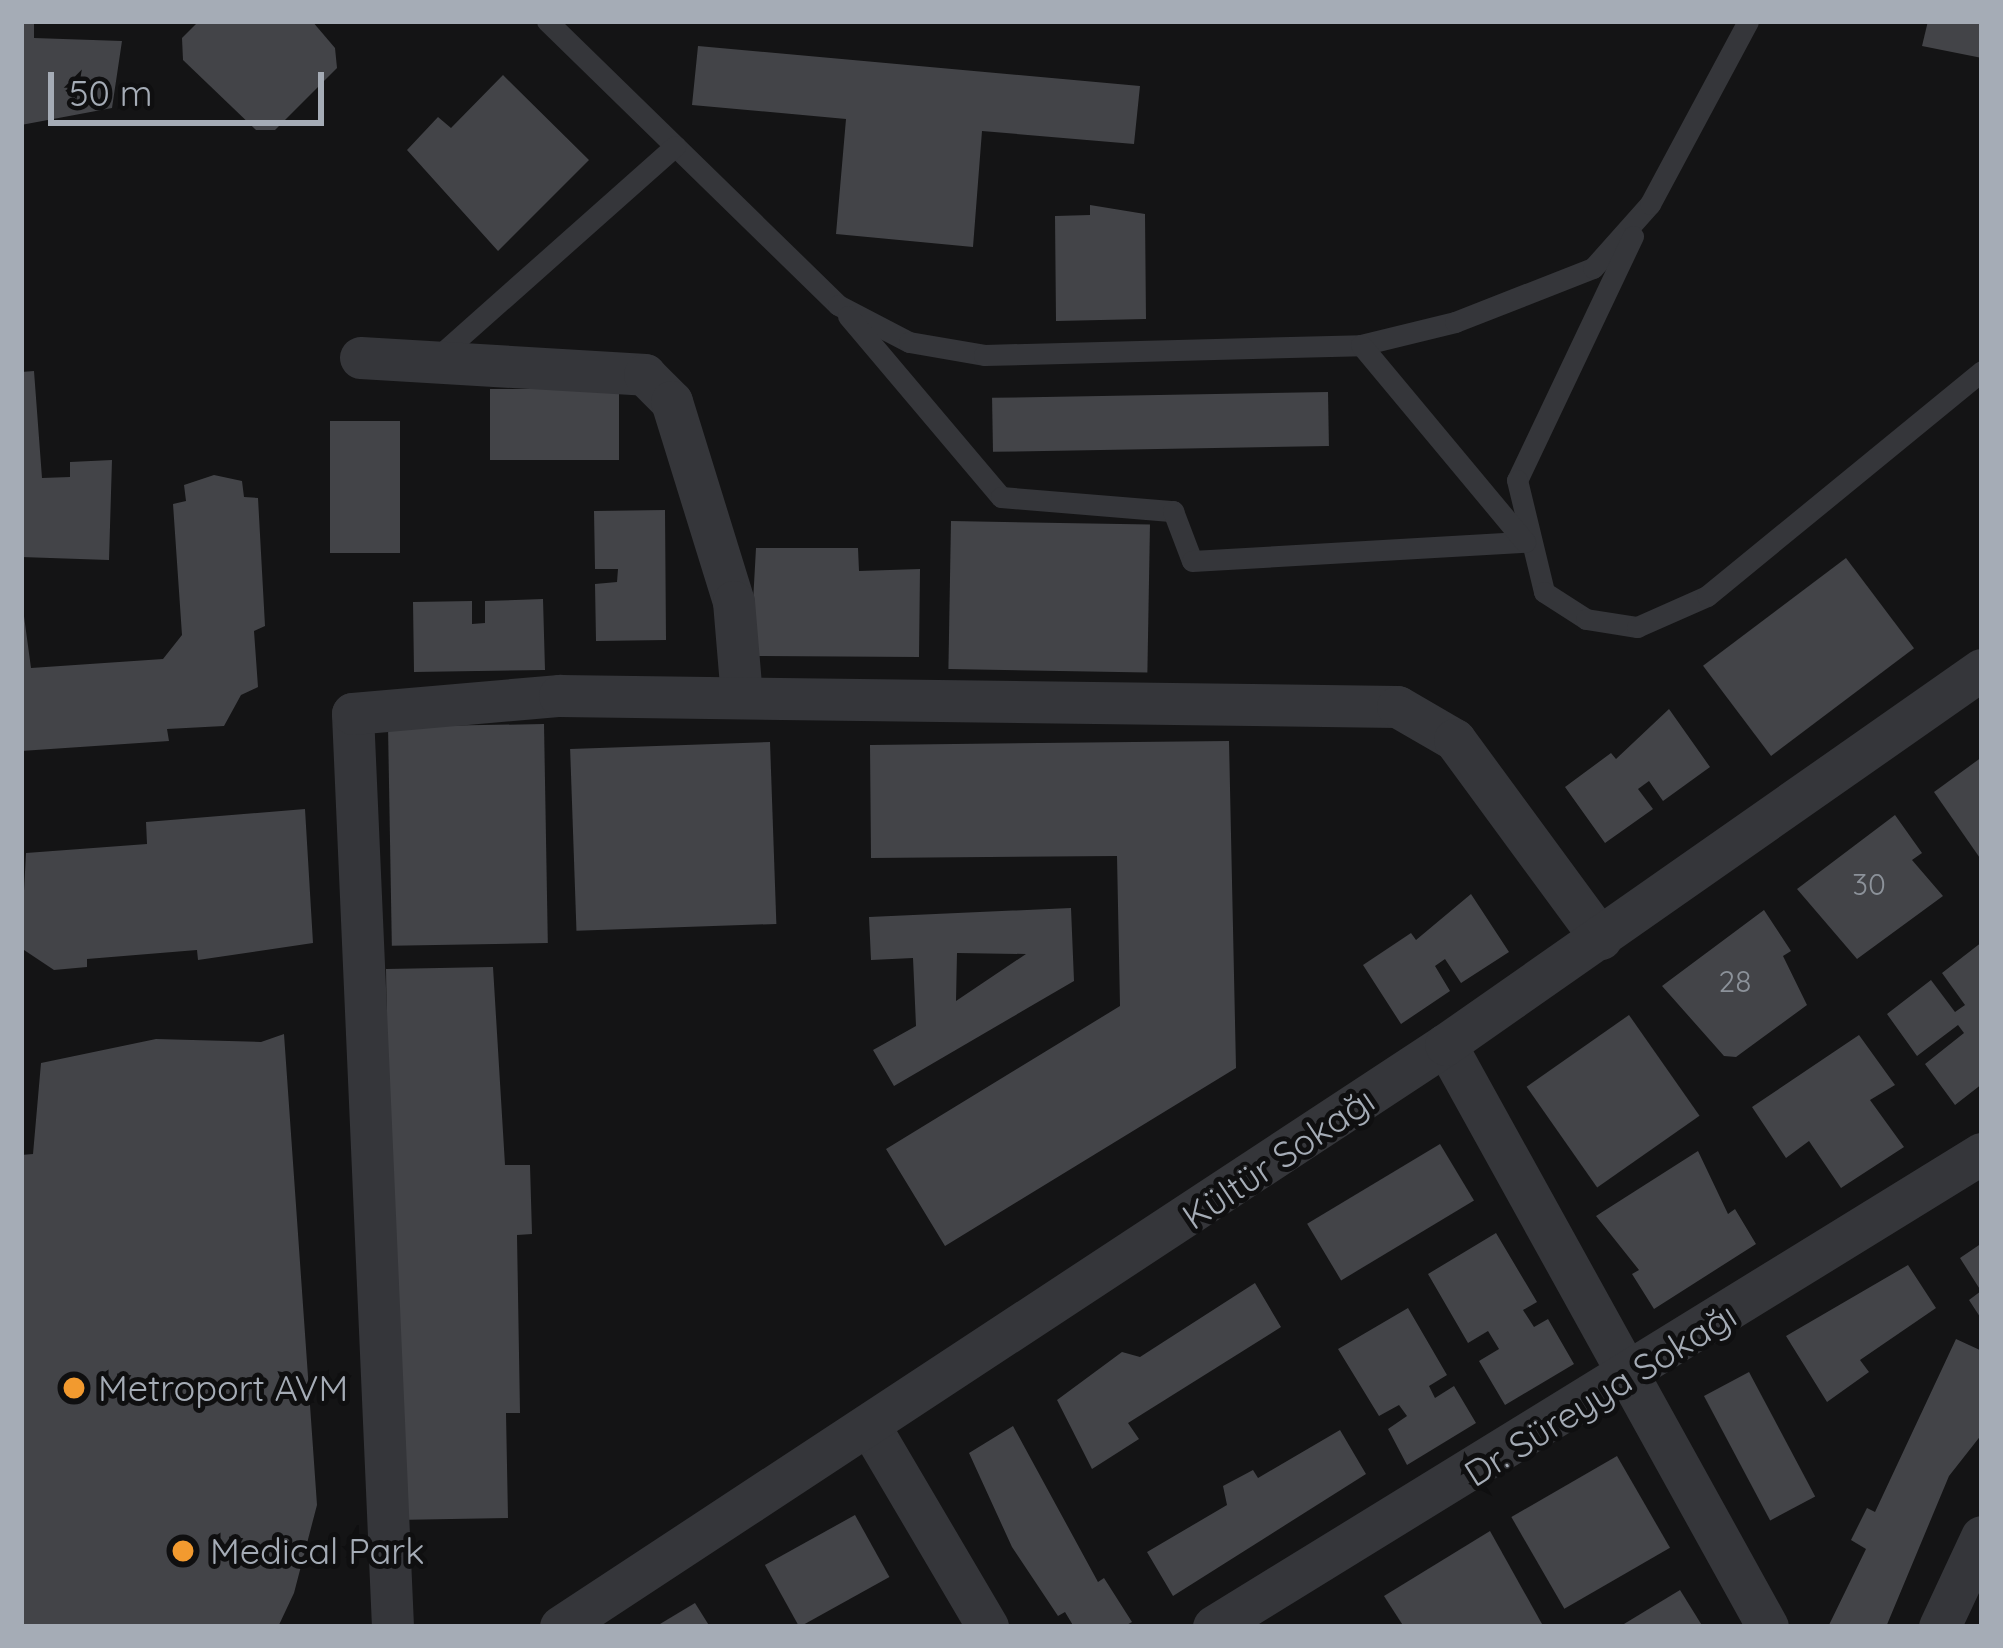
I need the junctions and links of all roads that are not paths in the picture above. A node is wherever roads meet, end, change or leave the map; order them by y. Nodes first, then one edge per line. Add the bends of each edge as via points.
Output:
1 (547, 21) edge
2 (1748, 21) edge
3 (675, 146) junction
4 (1650, 204) junction
5 (838, 304) junction
6 (1361, 345) junction
7 (361, 358) dead end
8 (432, 362) junction
9 (1982, 371) edge
10 (1525, 542) junction
11 (1982, 670) edge
12 (742, 698) junction
13 (1600, 939) junction
14 (1447, 1045) junction
15 (1982, 1154) edge
16 (1630, 1377) junction
17 (872, 1430) junction
18 (1982, 1537) edge
19 (393, 1627) edge
20 (561, 1627) edge
21 (988, 1627) edge
22 (1214, 1627) edge
23 (1768, 1627) edge
24 (1940, 1627) edge

1 - 3 lane
2 - 4 lane
3 - 5 lane
3 - 8 lane
4 - 6 lane via 1594,268 1455,322
4 - 10 lane via 1550,396 1517,480
5 - 6 lane via 909,342 984,355
5 - 10 lane via 1001,497 1173,511 1192,561
6 - 10 lane
7 - 8 street
8 - 12 street via 645,375 673,402 734,602
9 - 10 lane via 1707,596 1636,627 1586,619 1544,592
11 - 13 street, Kültür Sokağı
12 - 13 street via 1398,707 1455,740
12 - 19 street via 560,696 353,713
13 - 14 street, Kültür Sokağı
14 - 16 street
14 - 17 street, Kültür Sokağı
15 - 16 street, Dr. Süreyya Sokağı
16 - 22 street, Dr. Süreyya Sokağı
16 - 23 street
17 - 20 street, Kültür Sokağı
17 - 21 street
18 - 24 street

